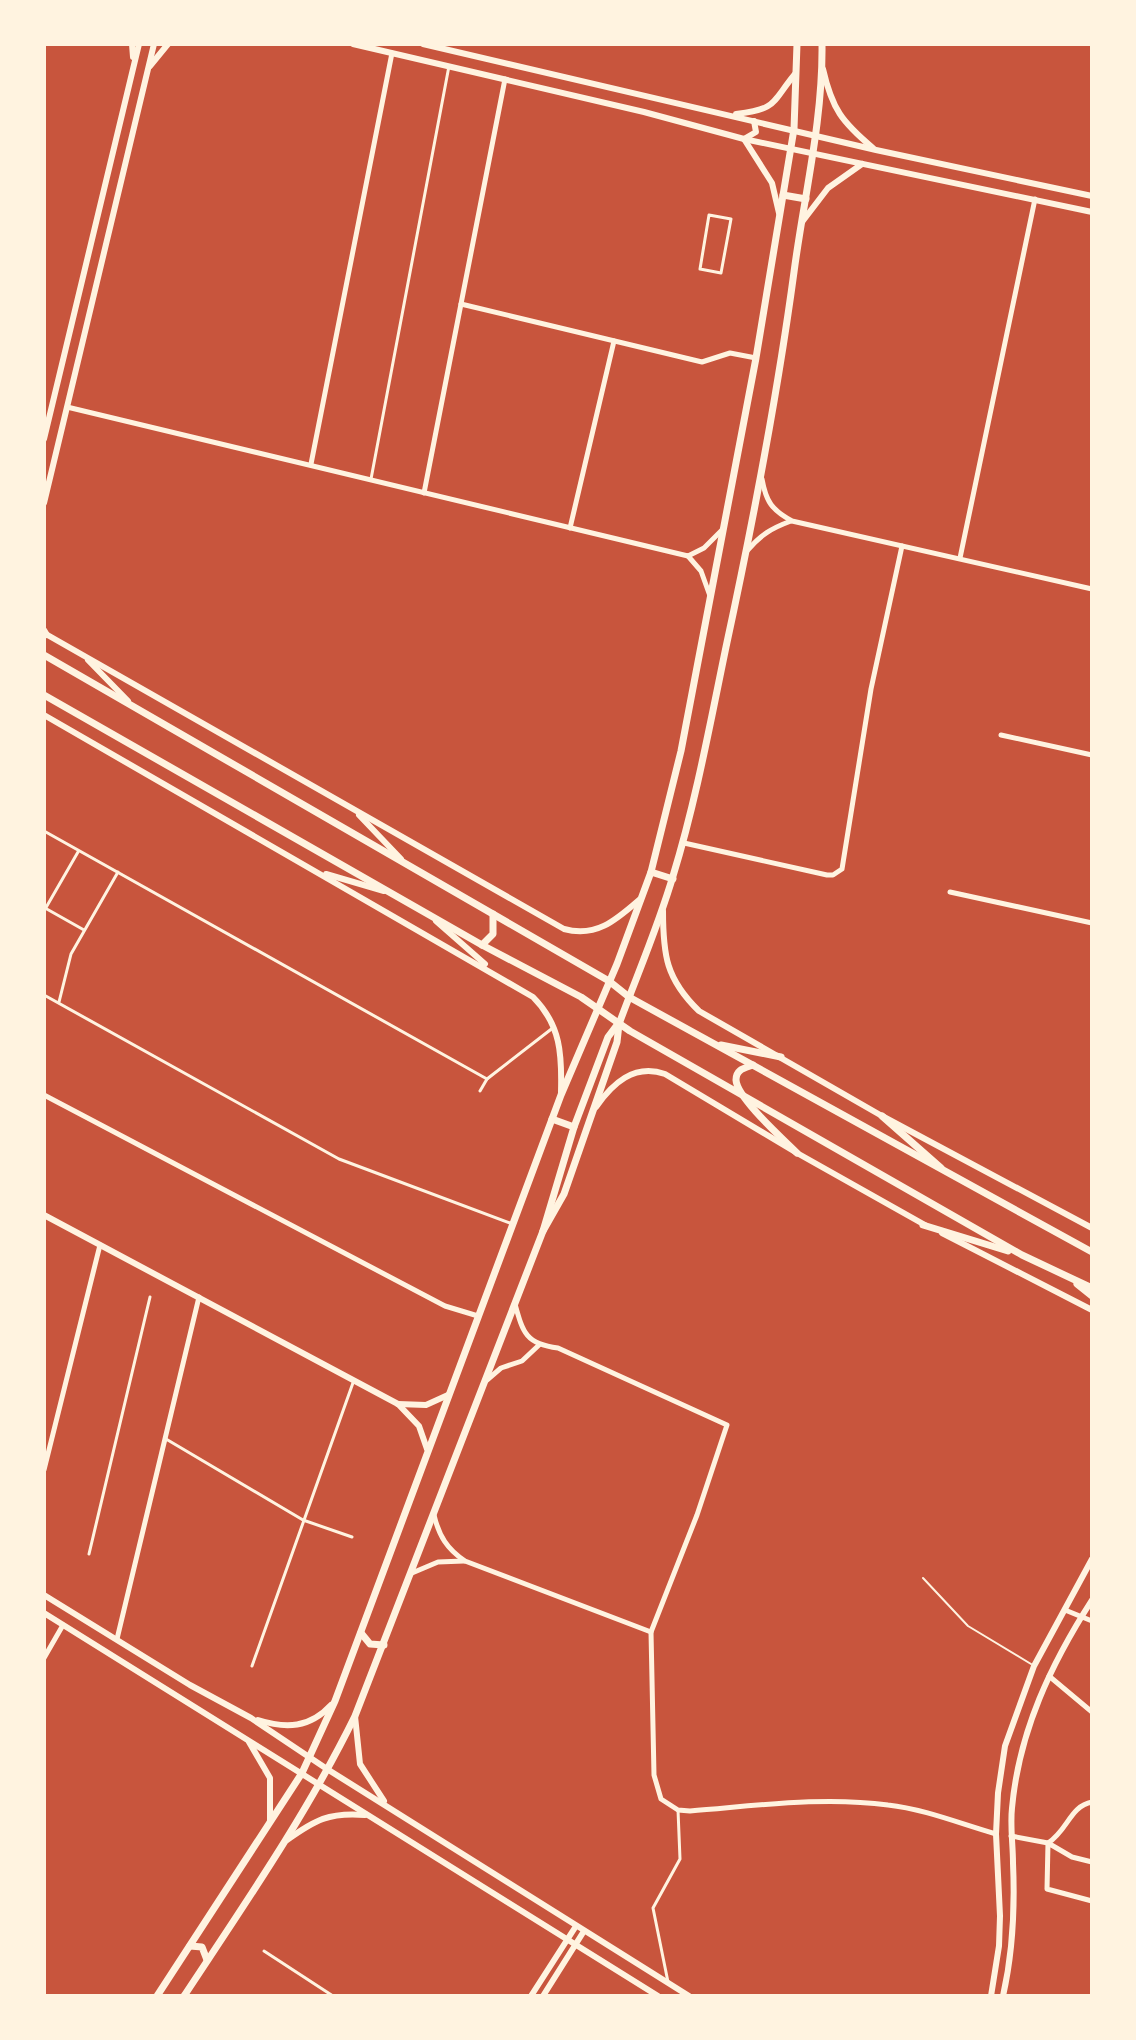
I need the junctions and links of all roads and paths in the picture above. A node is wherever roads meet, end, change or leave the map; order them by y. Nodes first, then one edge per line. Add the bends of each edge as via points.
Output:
1 (132, 44) edge
2 (139, 44) edge
3 (154, 44) edge
4 (168, 44) edge
5 (353, 44) edge
6 (423, 44) edge
7 (797, 44) edge
8 (822, 44) edge
9 (434, 45) edge
10 (392, 53) junction
11 (133, 65) junction
12 (449, 66) junction
13 (822, 67) junction
14 (148, 69) junction
15 (797, 72) junction
16 (505, 79) junction
17 (728, 115) junction
18 (754, 121) junction
19 (794, 129) junction
20 (815, 135) junction
21 (744, 139) junction
22 (850, 144) junction
23 (791, 149) junction
24 (876, 150) junction
25 (813, 153) junction
26 (848, 160) junction
27 (864, 163) junction
28 (783, 195) junction
29 (1092, 196) edge
30 (806, 199) junction
31 (1035, 199) junction
32 (1092, 212) edge
33 (779, 213) junction
34 (709, 215) joint
35 (802, 222) junction
36 (461, 304) junction
37 (614, 341) junction
38 (756, 358) junction
39 (67, 407) junction
40 (44, 439) edge
41 (311, 464) junction
42 (761, 469) junction
43 (371, 479) junction
44 (424, 493) junction
45 (44, 503) edge
46 (792, 521) junction
47 (570, 528) junction
48 (723, 529) junction
49 (902, 546) junction
50 (746, 552) junction
51 (688, 556) junction
52 (960, 559) junction
53 (1092, 589) edge
54 (711, 598) junction
55 (45, 633) edge
56 (44, 655) edge
57 (84, 656) junction
58 (44, 695) edge
59 (133, 707) junction
60 (44, 715) edge
61 (1001, 735) dead end
62 (1092, 755) edge
63 (355, 810) junction
64 (44, 831) edge
65 (684, 843) junction
66 (79, 850) junction
67 (406, 865) junction
68 (314, 871) junction
69 (118, 872) junction
70 (651, 872) junction
71 (673, 879) junction
72 (388, 892) junction
73 (950, 892) dead end
74 (641, 899) junction
75 (45, 910) edge
76 (663, 911) junction
77 (493, 914) junction
78 (431, 916) junction
79 (1092, 923) edge
80 (85, 930) junction
81 (482, 945) junction
82 (497, 974) junction
83 (609, 981) junction
84 (44, 995) edge
85 (629, 997) junction
86 (59, 1003) junction
87 (598, 1007) junction
88 (619, 1024) junction
89 (554, 1027) junction
90 (710, 1043) junction
91 (781, 1057) junction
92 (753, 1065) junction
93 (487, 1079) junction
94 (480, 1091) dead end
95 (44, 1095) edge
96 (561, 1095) junction
97 (742, 1095) junction
98 (593, 1112) junction
99 (882, 1116) junction
100 (552, 1119) junction
101 (574, 1127) junction
102 (797, 1153) junction
103 (952, 1177) junction
104 (44, 1215) edge
105 (512, 1224) junction
106 (923, 1225) junction
107 (1092, 1228) edge
108 (543, 1231) junction
109 (100, 1245) junction
110 (1092, 1252) edge
111 (1022, 1255) junction
112 (1069, 1277) junction
113 (1092, 1288) edge
114 (1092, 1296) edge
115 (150, 1297) dead end
116 (199, 1297) junction
117 (515, 1301) junction
118 (1092, 1310) edge
119 (478, 1316) junction
120 (539, 1345) junction
121 (354, 1380) junction
122 (483, 1384) junction
123 (448, 1395) junction
124 (398, 1404) junction
125 (166, 1439) junction
126 (427, 1449) junction
127 (46, 1452) edge
128 (44, 1470) edge
129 (434, 1515) junction
130 (303, 1520) junction
131 (352, 1537) dead end
132 (89, 1554) dead end
133 (1092, 1559) edge
134 (465, 1561) junction
135 (411, 1573) junction
136 (923, 1578) dead end
137 (44, 1595) edge
138 (1092, 1600) edge
139 (1065, 1610) junction
140 (44, 1613) edge
141 (1081, 1617) junction
142 (1092, 1621) edge
143 (63, 1625) junction
144 (651, 1632) junction
145 (361, 1633) junction
146 (117, 1639) junction
147 (384, 1645) junction
148 (44, 1658) edge
149 (252, 1666) dead end
150 (1034, 1666) junction
151 (1048, 1675) junction
152 (215, 1698) junction
153 (335, 1701) junction
154 (206, 1712) junction
155 (1092, 1712) edge
156 (355, 1716) junction
157 (251, 1718) junction
158 (247, 1739) junction
159 (310, 1757) junction
160 (327, 1769) junction
161 (302, 1773) junction
162 (319, 1783) junction
163 (1092, 1802) edge
164 (387, 1804) junction
165 (678, 1810) junction
166 (368, 1816) junction
167 (270, 1823) junction
168 (996, 1834) junction
169 (1011, 1836) junction
170 (284, 1842) junction
171 (1048, 1843) junction
172 (1092, 1862) edge
173 (1092, 1901) edge
174 (576, 1926) junction
175 (584, 1931) junction
176 (567, 1940) junction
177 (576, 1945) junction
178 (190, 1946) junction
179 (264, 1951) dead end
180 (207, 1960) junction
181 (668, 1983) junction
182 (157, 1996) edge
183 (184, 1996) edge
184 (333, 1996) edge
185 (531, 1996) edge
186 (543, 1996) edge
187 (658, 1996) edge
188 (689, 1996) edge
189 (991, 1996) edge
190 (1003, 1996) edge

1 - 11 main road
2 - 11 main road
3 - 14 main road
4 - 14 main road
5 - 10 main road
6 - 9 main road
7 - 15 main road
8 - 13 main road
9 - 17 main road
10 - 12 main road
10 - 41 street
11 - 14 main road
11 - 40 main road
12 - 16 main road
12 - 43 street
13 - 20 main road
13 - 24 main road via 837,114
14 - 39 main road
15 - 17 main road via 773,105
15 - 19 main road
16 - 21 main road
16 - 36 street
17 - 18 main road
18 - 19 main road
18 - 21 main road via 756,132
19 - 20 main road
19 - 23 main road
20 - 22 main road
20 - 25 main road
21 - 23 main road
21 - 33 main road via 772,183
22 - 24 main road
22 - 26 main road
23 - 25 main road
23 - 28 main road
24 - 29 main road
25 - 26 main road
25 - 30 main road
26 - 27 main road
27 - 31 main road
27 - 35 main road via 832,184
28 - 30 main road
28 - 33 main road
30 - 35 main road
31 - 32 main road
31 - 52 street
33 - 38 main road
34 - 34 street via 700,269 721,273 731,219
35 - 42 main road
36 - 37 street
36 - 44 street
37 - 38 street via 702,362 730,353
37 - 47 street
38 - 48 main road
39 - 41 street
39 - 45 main road
41 - 43 street
42 - 46 street via 765,497
42 - 50 main road
43 - 44 street
44 - 47 street
46 - 49 street
46 - 50 street via 768,530
47 - 51 street
48 - 51 street
48 - 54 main road
49 - 52 street
49 - 65 street via 871,689 842,869 827,875
50 - 65 main road
51 - 54 street via 701,571
52 - 53 street
54 - 70 main road
55 - 57 main road
56 - 59 main road
57 - 59 main road
57 - 63 main road
58 - 72 main road
59 - 67 main road
60 - 68 main road
61 - 62 street
63 - 67 main road
63 - 74 main road via 576,933 611,924
64 - 66 street
65 - 71 main road
66 - 69 street
66 - 75 street
67 - 77 main road
68 - 72 main road
68 - 82 main road
69 - 80 street
69 - 93 street
70 - 71 main road
70 - 74 main road
71 - 76 main road
72 - 78 main road
73 - 79 street
74 - 83 main road
75 - 80 street
76 - 85 main road
76 - 91 main road via 667,963 687,1000
77 - 81 main road via 493,934
77 - 83 main road
78 - 81 main road
78 - 82 main road
80 - 86 street via 71,954
81 - 87 main road
82 - 89 main road via 547,1010
83 - 85 main road
83 - 87 main road
84 - 86 street
85 - 88 main road
85 - 90 main road
86 - 105 street via 339,1159
87 - 88 main road
87 - 96 main road
88 - 97 main road
88 - 98 main road
88 - 101 main road via 608,1037
89 - 93 street
89 - 96 main road
90 - 91 main road
90 - 92 main road
91 - 99 main road
92 - 97 main road via 737,1075
92 - 103 main road
93 - 94 street
95 - 119 street via 445,1306
96 - 100 main road
97 - 102 main road
97 - 111 main road
98 - 102 main road via 619,1080 659,1072
98 - 108 main road via 564,1194
99 - 103 main road
99 - 107 main road
100 - 101 main road
100 - 105 main road
101 - 108 main road
102 - 106 main road
103 - 110 main road
104 - 109 main road
105 - 119 main road
106 - 111 main road
106 - 118 main road
108 - 117 main road
109 - 116 main road
109 - 127 street
111 - 112 main road
112 - 113 main road
112 - 114 main road
115 - 132 street
116 - 121 main road
116 - 125 street
117 - 120 street via 528,1338
117 - 122 main road
119 - 123 main road
120 - 122 street
120 - 144 street via 558,1348 727,1425
121 - 124 main road
121 - 130 street
122 - 129 main road
123 - 124 main road via 426,1405
123 - 126 main road
124 - 126 main road via 419,1426
125 - 130 street
125 - 146 street
126 - 145 main road
127 - 128 street
129 - 134 street via 445,1545
129 - 135 main road
130 - 131 street
130 - 149 street
133 - 139 main road
134 - 135 street via 438,1562
134 - 144 street
135 - 147 main road
136 - 150 lane via 968,1626
137 - 146 main road
138 - 141 main road
139 - 141 street
139 - 150 main road
140 - 143 main road
141 - 142 street
141 - 151 main road
143 - 148 street
143 - 154 main road
144 - 165 street via 656,1790
145 - 147 main road via 370,1644
145 - 153 main road
146 - 152 main road
147 - 156 main road
150 - 168 main road via 1005,1746
151 - 155 street
151 - 169 main road via 1016,1772
152 - 154 main road
152 - 157 main road
153 - 157 main road via 300,1726
153 - 159 main road
154 - 158 main road
156 - 160 main road
156 - 164 main road via 360,1764
157 - 159 main road
158 - 161 main road
158 - 167 main road via 270,1778
159 - 160 main road
159 - 161 main road
160 - 162 main road
160 - 164 main road
161 - 162 main road
161 - 167 main road
162 - 166 main road
162 - 170 main road
163 - 171 street via 1078,1807 1060,1835
164 - 174 main road
165 - 168 street via 861,1802 891,1805
165 - 181 street via 680,1859 653,1908
166 - 170 main road via 318,1819
166 - 176 main road
167 - 178 main road
168 - 189 main road via 1000,1916
169 - 171 street
169 - 190 main road via 1013,1936
170 - 180 main road
171 - 172 street
171 - 173 street via 1047,1889
174 - 175 main road
174 - 176 main road
175 - 177 main road
175 - 181 main road
176 - 177 main road
176 - 185 main road
177 - 186 main road
177 - 187 main road
178 - 180 main road via 202,1947
178 - 182 main road
179 - 184 street
180 - 183 main road
181 - 188 main road

